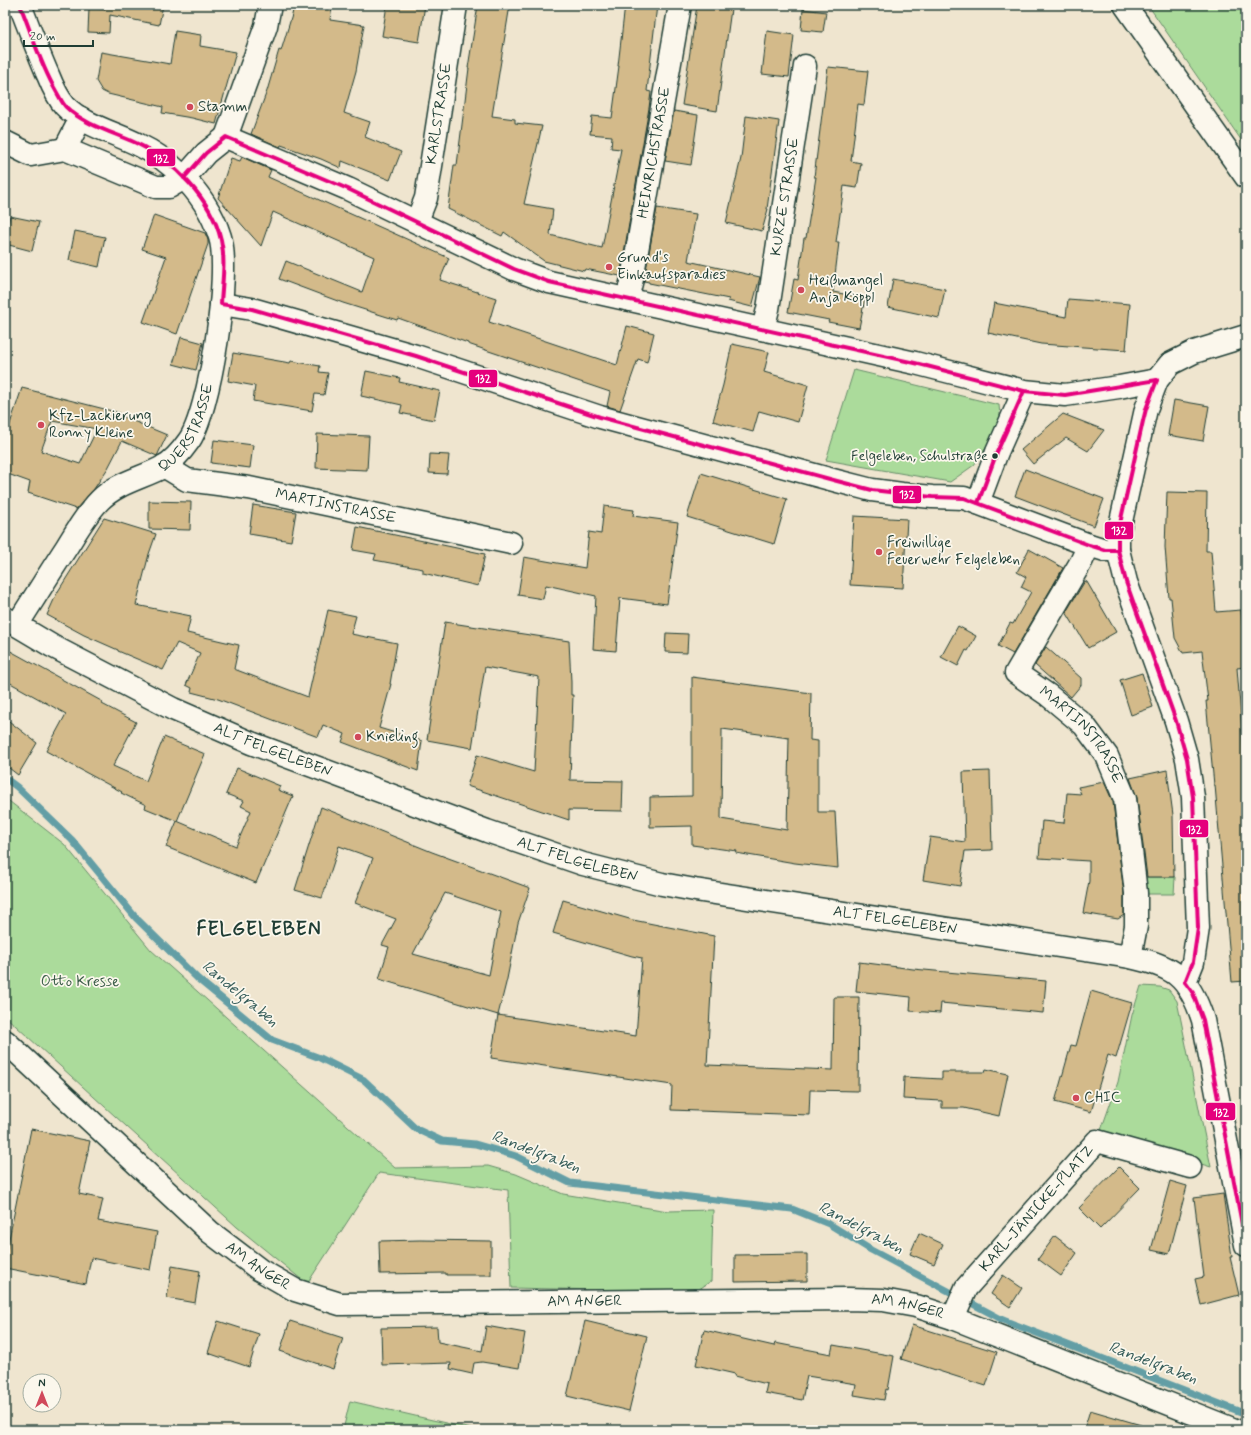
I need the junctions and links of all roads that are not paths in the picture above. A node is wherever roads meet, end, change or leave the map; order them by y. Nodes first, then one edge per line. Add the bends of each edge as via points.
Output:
1 (20, 5) edge
2 (270, 5) edge
3 (456, 5) edge
4 (680, 5) edge
5 (1125, 5) edge
6 (805, 66) dead end
7 (81, 118) junction
8 (226, 137) junction
9 (5, 142) edge
10 (65, 149) junction
11 (1246, 177) edge
12 (184, 178) junction
13 (417, 221) junction
14 (627, 299) junction
15 (221, 304) junction
16 (763, 329) junction
17 (1246, 336) edge
18 (1157, 380) junction
19 (1024, 391) junction
20 (164, 466) junction
21 (978, 502) junction
22 (511, 543) dead end
23 (1089, 545) junction
24 (1118, 550) junction
25 (11, 622) edge
26 (1130, 957) junction
27 (1185, 982) junction
28 (5, 1041) edge
29 (1190, 1166) dead end
30 (1242, 1201) edge
31 (1246, 1245) edge
32 (953, 1318) junction
33 (1235, 1430) edge

1 - 7 street, QUERSTRASSE via 53,88 65,106
2 - 8 street via 266,26
3 - 13 street, KARLSTRASSE via 426,198
4 - 14 street, HEINRICHSTRASSE
5 - 11 street
6 - 16 street, KURZE STRASSE
7 - 10 street
7 - 12 street, QUERSTRASSE via 155,154
8 - 12 street via 206,153
8 - 13 street
9 - 10 street via 31,155
10 - 12 street via 156,187 170,187
12 - 15 street, QUERSTRASSE via 211,216 221,239
13 - 14 street via 548,282
14 - 16 street
15 - 20 street, QUERSTRASSE via 214,356 201,413 190,440 175,458
15 - 21 street via 252,309 416,356 600,417 837,481 872,490 964,498
16 - 19 street via 915,363
17 - 18 street via 1194,352 1170,364
18 - 19 street via 1065,395
18 - 24 street via 1143,421 1120,524
19 - 21 street
20 - 22 street, MARTINSTRASSE via 187,480 249,488
20 - 25 street, QUERSTRASSE via 116,488 100,500
21 - 23 street
23 - 24 street via 1105,550
23 - 26 street, MARTINSTRASSE via 1016,673 1084,725 1107,756 1126,799 1136,893 1136,926
24 - 27 street via 1126,582 1176,721 1187,759 1193,797 1198,928 1193,962
25 - 26 street, ALT FELGELEBEN via 142,693 211,726 487,831 583,864 695,890
26 - 27 street, ALT FELGELEBEN via 1157,963
27 - 30 street via 1193,993 1203,1020
28 - 32 street, AM ANGER via 210,1232 260,1270 295,1290 340,1304 848,1299 883,1300 916,1306
29 - 32 street, KARL-JÄNICKE-PLATZ via 1097,1141 966,1288
30 - 31 street
32 - 33 street, AM ANGER

